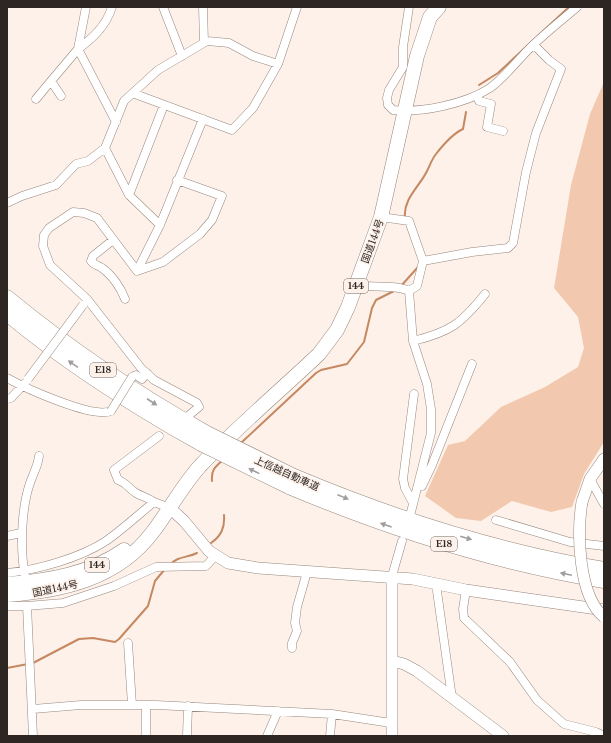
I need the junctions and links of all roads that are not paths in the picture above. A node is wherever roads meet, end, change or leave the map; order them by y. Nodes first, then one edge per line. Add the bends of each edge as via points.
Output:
1 (86, 7) edge
2 (112, 7) edge
3 (163, 7) edge
4 (203, 7) edge
5 (297, 7) edge
6 (410, 7) edge
7 (439, 7) edge
8 (577, 7) edge
9 (204, 43) junction
10 (534, 44) junction
11 (78, 49) junction
12 (182, 56) junction
13 (278, 64) junction
14 (51, 81) junction
15 (135, 94) junction
16 (477, 95) junction
17 (61, 96) dead end
18 (36, 99) dead end
19 (164, 106) junction
20 (405, 111) junction
21 (203, 119) junction
22 (116, 122) junction
23 (503, 131) dead end
24 (105, 148) junction
25 (177, 180) junction
26 (129, 195) junction
27 (7, 203) edge
28 (381, 217) junction
29 (160, 225) junction
30 (113, 240) junction
31 (424, 260) junction
32 (137, 271) junction
33 (356, 285) junction
34 (402, 289) junction
35 (7, 291) edge
36 (485, 294) dead end
37 (7, 297) edge
38 (125, 299) dead end
39 (85, 302) junction
40 (7, 315) edge
41 (413, 341) junction
42 (75, 351) junction
43 (472, 364) dead end
44 (146, 373) junction
45 (7, 378) edge
46 (23, 387) junction
47 (414, 394) dead end
48 (7, 399) edge
49 (188, 416) dead end
50 (159, 436) dead end
51 (204, 439) junction
52 (39, 456) dead end
53 (604, 459) edge
54 (590, 479) junction
55 (291, 482) junction
56 (154, 502) junction
57 (413, 503) junction
58 (604, 504) edge
59 (170, 508) junction
60 (411, 512) dead end
61 (496, 520) dead end
62 (21, 533) junction
63 (7, 536) edge
64 (402, 541) dead end
65 (604, 546) edge
66 (215, 556) junction
67 (604, 569) edge
68 (7, 572) edge
69 (307, 572) junction
70 (392, 576) junction
71 (25, 577) junction
72 (604, 581) edge
73 (7, 584) edge
74 (466, 590) junction
75 (437, 591) dead end
76 (7, 595) edge
77 (7, 606) edge
78 (27, 606) junction
79 (604, 610) edge
80 (604, 617) edge
81 (128, 643) dead end
82 (292, 648) dead end
83 (392, 661) junction
84 (452, 698) junction
85 (132, 705) junction
86 (146, 705) junction
87 (188, 706) junction
88 (33, 709) junction
89 (278, 711) junction
90 (332, 714) junction
91 (392, 723) junction
92 (33, 736) edge
93 (146, 736) edge
94 (187, 736) edge
95 (267, 736) edge
96 (330, 736) edge
97 (392, 736) edge
98 (503, 736) edge
99 (604, 736) edge

1 - 11 street
2 - 11 street via 98,32
3 - 12 street
4 - 9 street
5 - 13 street
6 - 20 street via 403,47 403,67 386,98 393,110
7 - 20 highway, 国道144号 / 144 via 430,17 424,31
8 - 10 street
9 - 12 street
9 - 13 street via 230,43 252,56
10 - 16 street via 491,87
10 - 31 street via 562,69 536,133 513,242 508,248
11 - 14 street
11 - 22 street
12 - 15 street via 158,70
13 - 21 street via 253,108 232,130
14 - 17 street
14 - 18 street
15 - 19 street
15 - 22 street via 124,101
16 - 20 street via 436,107
16 - 23 street via 479,100 491,104 486,127
19 - 21 street
19 - 26 street
20 - 28 highway, 国道144号 / 144
21 - 25 street
22 - 24 street
24 - 26 street
24 - 27 street via 88,161 76,164 56,185
25 - 29 street
25 - 32 street via 222,196 212,220 200,234 163,262
26 - 29 street
28 - 31 street via 406,221
28 - 33 highway, 国道144号 / 144
29 - 32 street
30 - 32 street
30 - 38 street via 91,261 109,274
30 - 39 street via 97,218 73,212 49,228 44,235 43,246 50,265
31 - 34 street via 417,286
33 - 34 street
33 - 59 highway, 国道144号 / 144 via 330,342 209,457
34 - 41 street
35 - 42 highway
36 - 41 street via 453,328
37 - 42 highway, 上信越自動車道 / E18
39 - 44 street
39 - 46 street, bridge
51 -> 40 highway, 上信越自動車道 / E18 via 110,390
41 - 57 street via 432,409 431,433
42 -> 51 highway, 上信越自動車道 / E18
43 - 57 street via 432,465
44 - 46 street, bridge via 142,379 132,377 111,411 106,413 47,397
44 - 49 street via 197,403 199,407
45 - 46 street
46 - 48 street
47 - 57 street via 403,479
50 - 56 street via 114,470 118,480
51 - 55 highway, 上信越自動車道 / E18, bridge
52 - 62 street via 29,483
53 - 54 street
54 - 58 street
54 - 80 street, bridge via 582,502 579,533 585,582 590,597
55 -> 67 highway, 上信越自動車道 / E18 via 434,529 533,556
72 -> 55 highway, 上信越自動車道 / E18 via 533,567 433,540 380,523
56 - 59 street
56 - 71 street via 104,542
57 - 60 street
59 - 66 street
59 - 71 highway, 国道144号 / 144 via 143,536 117,555 74,573 44,581
59 - 76 highway, 国道144号 / 144 via 135,553 109,571 62,588
61 - 65 street via 570,542
62 - 63 street
62 - 71 street
64 - 70 street
66 - 69 street via 228,563 243,566
66 - 78 street via 206,566 156,567 114,586 63,603
68 - 71 street
69 - 70 street
69 - 82 street via 297,607 297,631
70 - 74 street
70 - 83 street
71 - 73 highway, 国道144号 / 144
74 - 79 street
74 - 99 street via 464,618 510,662 537,700 564,724
75 - 84 street
77 - 78 street
78 - 88 street
81 - 85 street
83 - 84 street via 417,671
83 - 91 street
84 - 98 street
85 - 86 street
85 - 88 street via 81,705
86 - 87 street
86 - 93 street
87 - 89 street
87 - 94 street
88 - 92 street
89 - 90 street
89 - 95 street
90 - 91 street
90 - 96 street
91 - 97 street

